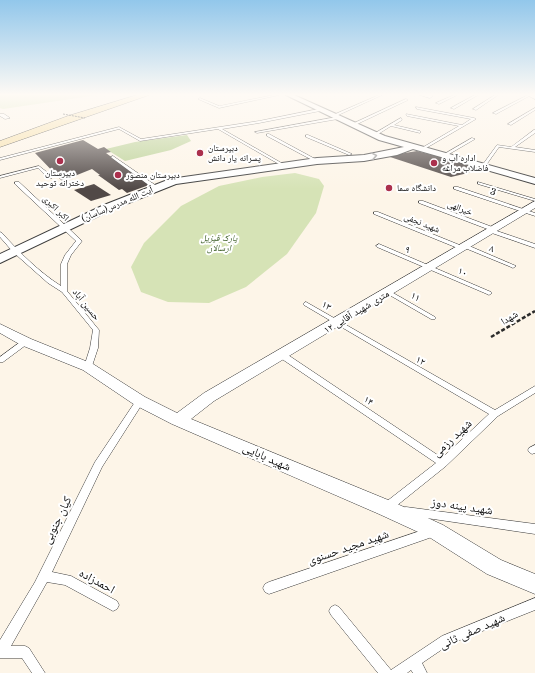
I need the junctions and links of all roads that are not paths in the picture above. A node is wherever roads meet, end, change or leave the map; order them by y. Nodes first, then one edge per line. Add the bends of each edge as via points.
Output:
1 (33, 126) edge
2 (48, 126) edge
3 (227, 126) edge
4 (286, 126) edge
5 (355, 126) edge
6 (387, 126) edge
7 (396, 126) edge
8 (462, 126) edge
9 (218, 128) junction
10 (535, 131) edge
11 (257, 132) dead end
12 (419, 132) dead end
13 (374, 134) junction
14 (268, 135) dead end
15 (307, 136) dead end
16 (0, 138) edge
17 (473, 139) dead end
18 (0, 144) edge
19 (403, 144) junction
20 (416, 148) junction
21 (511, 148) junction
22 (535, 151) edge
23 (350, 154) junction
24 (443, 156) junction
25 (113, 157) dead end
26 (0, 159) edge
27 (336, 159) junction
28 (318, 161) junction
29 (284, 166) junction
30 (483, 166) junction
31 (0, 177) edge
32 (50, 177) dead end
33 (535, 181) edge
34 (16, 183) dead end
35 (480, 183) dead end
36 (156, 188) junction
37 (456, 188) dead end
38 (535, 200) edge
39 (421, 202) dead end
40 (535, 204) edge
41 (376, 213) dead end
42 (530, 213) edge
43 (62, 227) junction
44 (492, 230) junction
45 (0, 234) edge
46 (379, 246) dead end
47 (535, 246) edge
48 (463, 247) junction
49 (15, 251) junction
50 (0, 259) edge
51 (513, 266) dead end
52 (429, 268) junction
53 (64, 291) junction
54 (388, 292) junction
55 (489, 294) dead end
56 (306, 304) dead end
57 (433, 318) dead end
58 (338, 323) junction
59 (0, 328) edge
60 (26, 342) junction
61 (282, 355) junction
62 (0, 360) edge
63 (88, 367) junction
64 (535, 389) edge
65 (140, 401) junction
66 (495, 414) junction
67 (178, 420) junction
68 (443, 463) junction
69 (386, 508) junction
70 (535, 529) edge
71 (436, 531) junction
72 (44, 576) junction
73 (535, 584) edge
74 (268, 588) dead end
75 (535, 604) edge
76 (113, 605) dead end
77 (335, 611) dead end
78 (0, 652) edge
79 (413, 662) junction
80 (39, 673) edge
81 (386, 673) edge
82 (396, 673) edge
83 (421, 673) edge

1 - 16 main road
2 - 18 main road
3 - 9 lane
4 - 11 lane
5 - 13 street
6 - 13 lane
7 - 12 lane
8 - 20 lane
9 - 26 lane via 140,140 119,128
9 - 29 lane
10 - 21 lane
13 - 19 street
14 - 28 lane
15 - 23 lane
17 - 24 lane
19 - 20 street
19 - 23 street, آیت الله مدرس(ساسان)
20 - 24 street
27 -> 20 street, آیت الله مدرس(ساسان) via 364,158
21 - 22 lane
21 - 30 lane via 498,146
23 - 27 street, آیت الله مدرس(ساسان)
24 - 30 street
25 - 36 lane
27 - 28 street, آیت الله مدرس(ساسان)
28 - 29 street, آیت الله مدرس(ساسان)
29 - 36 street, آیت الله مدرس(ساسان) via 174,181
30 - 33 street
31 - 32 lane via 39,167
34 - 43 lane, اکبر اکبری
35 - 38 lane
36 - 43 street, آیت الله مدرس(ساسان)
37 - 42 lane, 3
39 - 44 lane, خیرالهی
40 - 42 street, ۱۲ متری شهید آقایی
41 - 48 lane, شهید نجفی
42 - 44 street, ۱۲ متری شهید آقایی
43 - 49 street, آیت الله مدرس(ساسان)
43 - 53 lane, اکبر اکبری via 79,241 64,264
44 - 47 lane, خیرالهی
44 - 48 street, ۱۲ متری شهید آقایی
45 - 49 lane, حسین آباد
46 - 52 lane, ۹
48 - 51 lane, ۸
48 - 52 street, ۱۲ متری شهید آقایی
49 - 50 street, آیت الله مدرس(ساسان)
49 - 53 lane, حسین آباد
52 - 54 street, ۱۲ متری شهید آقایی
52 - 55 lane, ۱۰
53 - 63 lane, حسین آباد via 96,330
54 - 57 lane, ۱۱
54 - 58 street, ۱۲ متری شهید آقایی
56 - 58 lane, ۱۳
58 - 61 street, ۱۲ متری شهید آقایی
58 - 66 lane, ۱۲
59 - 60 street, شهید بابایی
60 - 62 lane
60 - 63 street, شهید بابایی
61 - 67 street, ۱۲ متری شهید آقایی via 209,398
61 - 68 lane, ۱۴
63 - 65 street, شهید بابایی
64 - 66 lane, شهید رزمی
65 - 67 street, شهید بابایی
65 - 72 lane, کیان جنوبی via 98,466
66 - 68 lane, شهید رزمی
67 - 69 street, شهید بابایی
68 - 69 lane, شهید رزمی
69 - 70 lane, شهید پینه دوز
69 - 71 street, شهید بابایی
71 - 73 street, شهید بابایی via 494,567
71 - 74 lane, شهید مجید حسنوی
72 - 76 lane, احمدزاده via 68,580
72 - 78 lane, کیان جنوبی
75 - 79 lane, شهید صفی ثانی via 446,640
77 - 81 lane
78 - 80 lane via 25,652
79 - 82 lane, شهید صفی ثانی
79 - 83 lane

